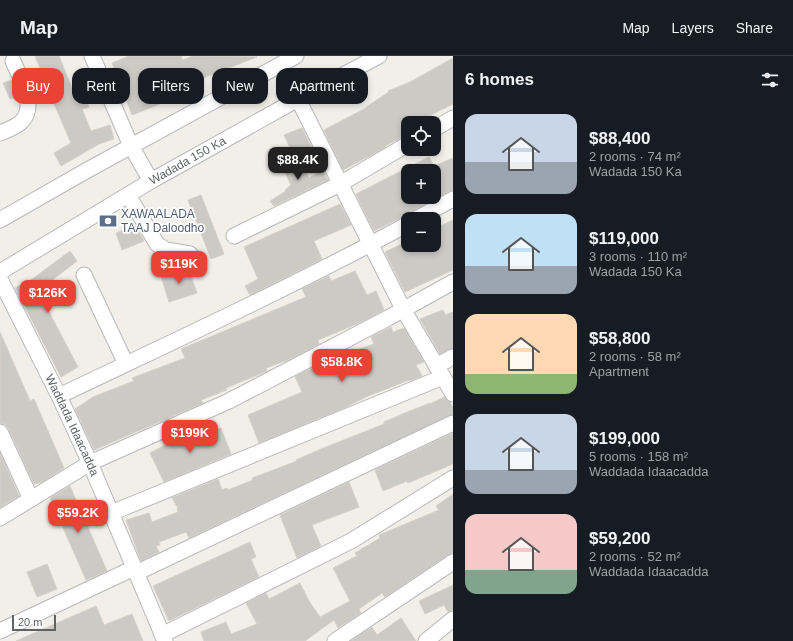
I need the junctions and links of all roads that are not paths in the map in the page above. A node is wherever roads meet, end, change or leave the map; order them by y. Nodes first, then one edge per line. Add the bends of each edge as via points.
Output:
1 (92, 56) edge
2 (296, 56) edge
3 (379, 56) edge
4 (278, 60) edge
5 (14, 61) dead end
6 (356, 68) edge
7 (289, 104) edge
8 (300, 104) edge
9 (453, 118) edge
10 (441, 125) edge
11 (0, 133) edge
12 (131, 146) junction
13 (401, 148) edge
14 (151, 181) junction
15 (340, 184) junction
16 (128, 195) junction
17 (453, 199) edge
18 (429, 212) edge
19 (0, 220) edge
20 (401, 228) edge
21 (234, 236) dead end
22 (370, 244) junction
23 (190, 254) dead end
24 (0, 272) edge
25 (84, 275) dead end
26 (0, 279) edge
27 (453, 282) edge
28 (403, 309) junction
29 (453, 357) edge
30 (126, 364) junction
31 (440, 372) junction
32 (453, 394) edge
33 (59, 396) junction
34 (453, 423) edge
35 (0, 432) edge
36 (90, 463) junction
37 (453, 478) edge
38 (31, 499) junction
39 (111, 513) junction
40 (0, 518) edge
41 (453, 562) edge
42 (135, 571) junction
43 (453, 619) edge
44 (0, 631) edge
45 (164, 639) edge
46 (335, 641) edge
47 (426, 641) edge

1 - 12 street
2 - 4 street
3 - 6 street, Wadada 150 Ka
4 - 12 street
5 - 11 street via 28,100 27,114 20,122
7 - 14 street, Wadada 150 Ka
8 - 15 street
9 - 10 street
12 - 14 street
12 - 19 street
13 - 15 street
14 - 16 street, Wadada 150 Ka
15 - 21 street
15 - 22 street
16 - 23 street via 157,244 166,250
16 - 24 street, Wadada 150 Ka
17 - 18 street
20 - 22 street
22 - 28 street
22 - 30 street
25 - 30 street
26 - 33 street, Waddada Idaacadda
27 - 28 street
28 - 31 street
28 - 36 street via 229,401
29 - 31 street
30 - 33 street
31 - 32 street
31 - 39 street
33 - 36 street, Waddada Idaacadda
34 - 42 street
35 - 38 street
36 - 38 street
36 - 39 street, Waddada Idaacadda
37 - 45 street via 350,541
38 - 40 street
39 - 42 street, Waddada Idaacadda
41 - 46 street
42 - 44 street
42 - 45 street, Waddada Idaacadda
43 - 47 street

